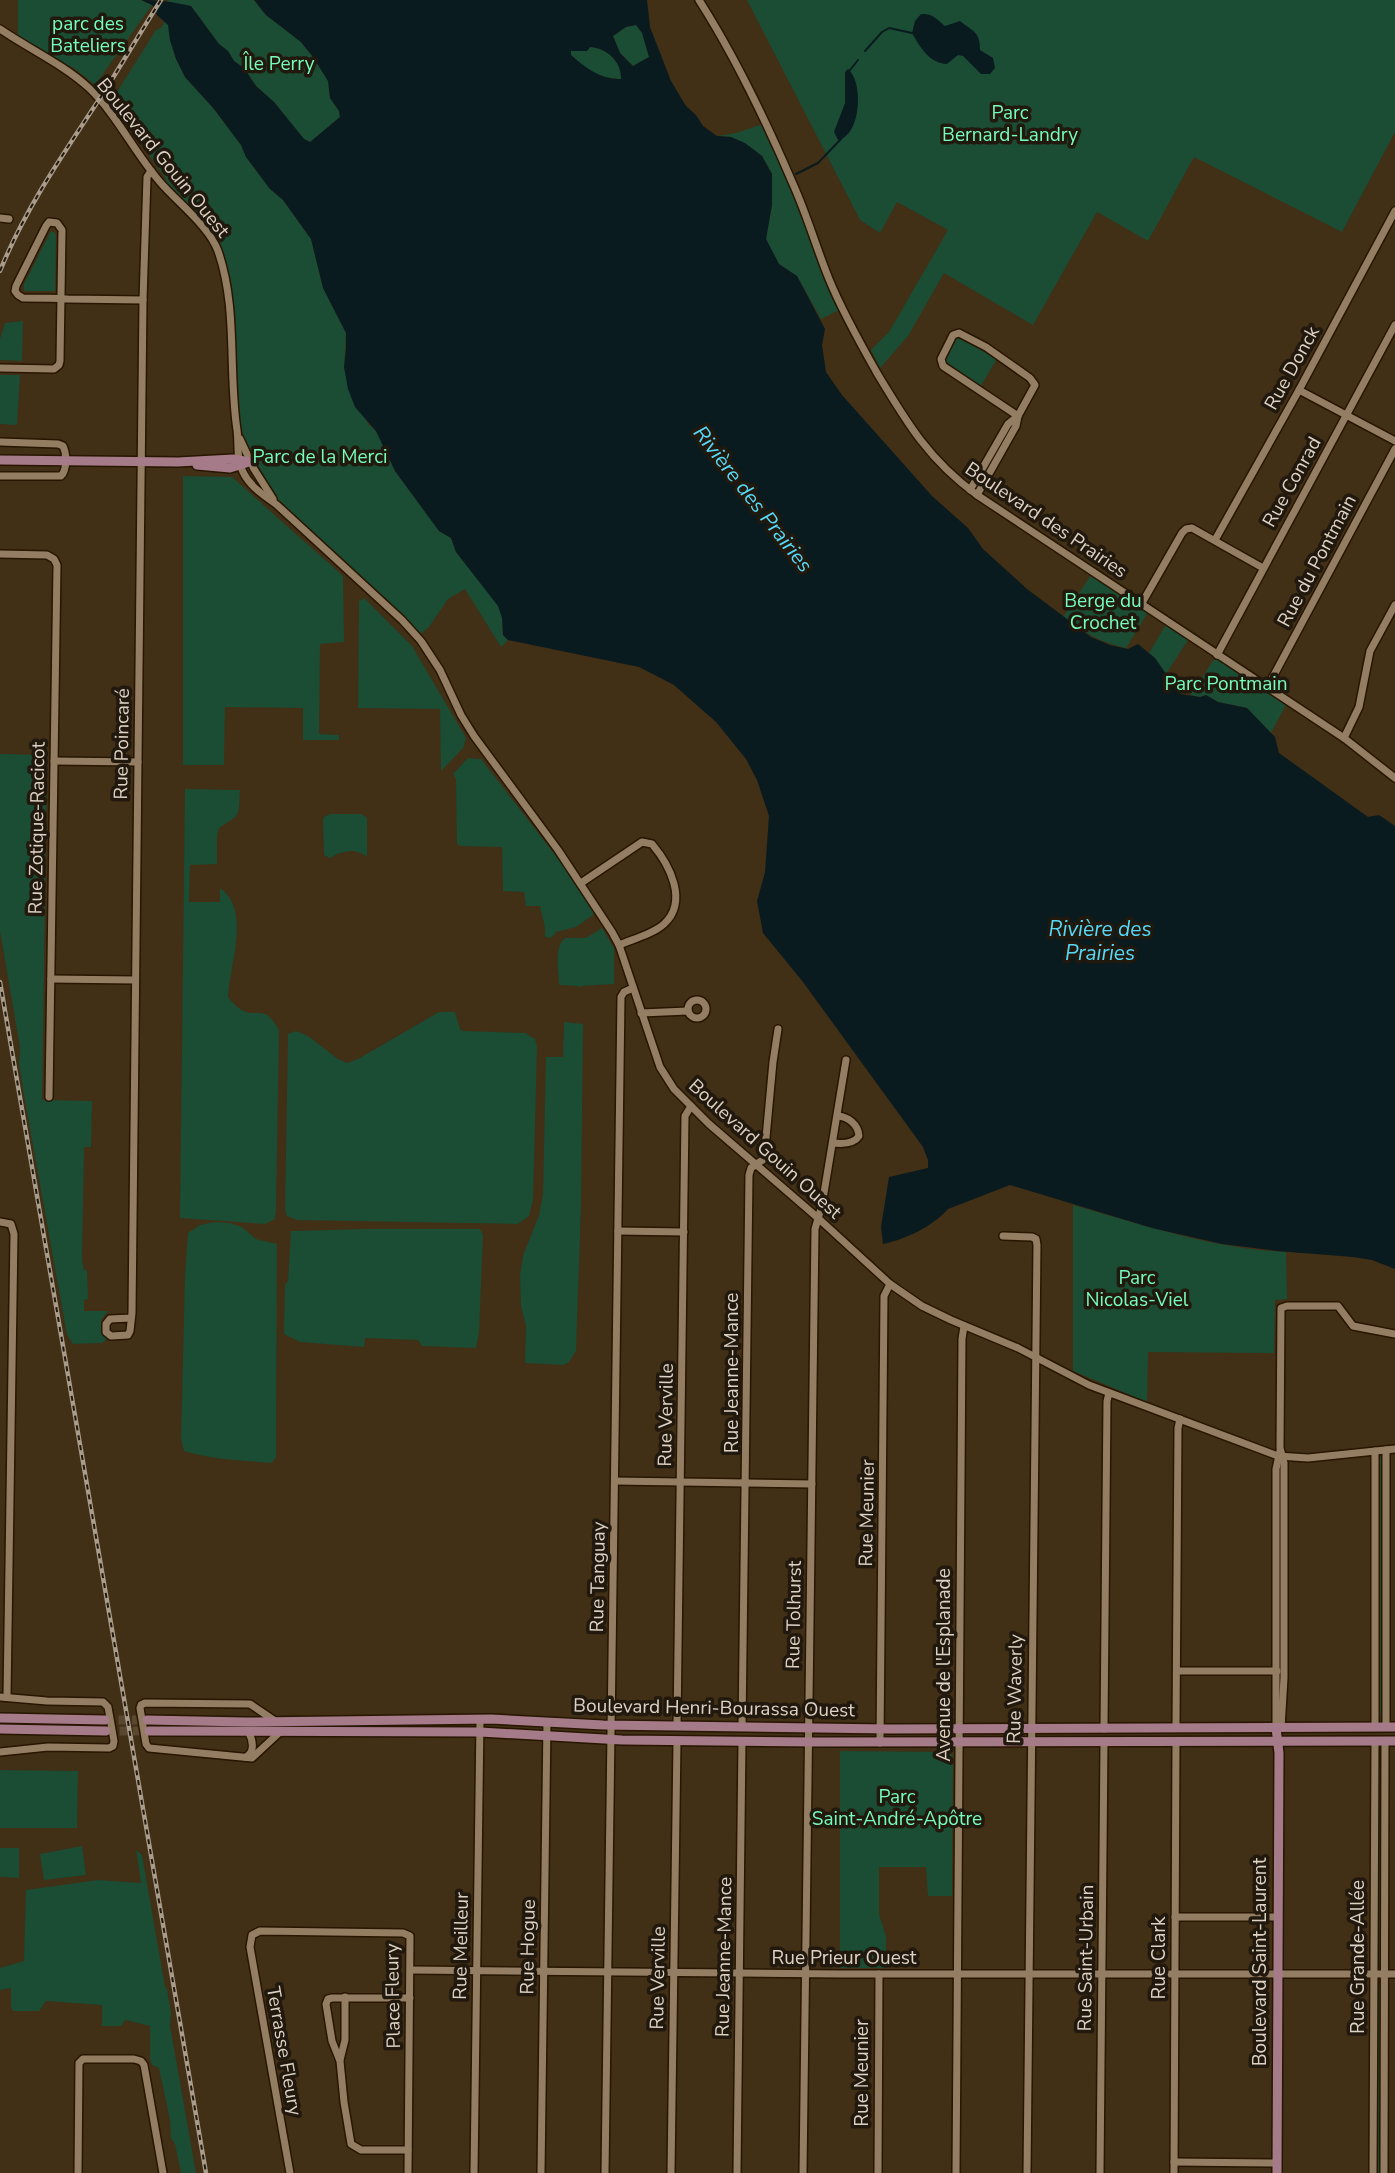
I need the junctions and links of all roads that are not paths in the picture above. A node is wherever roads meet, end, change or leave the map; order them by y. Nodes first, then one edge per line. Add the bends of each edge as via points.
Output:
1 (699, 0) edge
2 (0, 29) edge
3 (151, 171) junction
4 (1394, 216) edge
5 (0, 218) edge
6 (9, 219) dead end
7 (61, 299) junction
8 (143, 300) junction
9 (1395, 325) edge
10 (0, 368) edge
11 (1299, 390) junction
12 (1018, 416) junction
13 (1346, 416) junction
14 (238, 434) junction
15 (1395, 441) edge
16 (0, 442) edge
17 (1395, 449) edge
18 (0, 460) edge
19 (65, 461) junction
20 (141, 462) junction
21 (250, 462) junction
22 (239, 463) junction
23 (0, 476) edge
24 (970, 490) junction
25 (977, 495) junction
26 (277, 505) junction
27 (1214, 540) junction
28 (0, 554) edge
29 (1263, 568) junction
30 (1142, 603) junction
31 (1395, 605) edge
32 (1217, 655) junction
33 (1267, 688) junction
34 (1344, 738) junction
35 (54, 761) junction
36 (138, 762) junction
37 (1395, 778) edge
38 (581, 883) junction
39 (619, 945) junction
40 (51, 979) junction
41 (135, 980) junction
42 (633, 988) junction
43 (688, 1011) dead end
44 (641, 1013) junction
45 (778, 1028) dead end
46 (846, 1060) dead end
47 (50, 1097) dead end
48 (691, 1106) junction
49 (838, 1115) junction
50 (833, 1143) junction
51 (756, 1165) junction
52 (818, 1218) junction
53 (0, 1222) edge
54 (618, 1231) junction
55 (684, 1232) junction
56 (1003, 1236) dead end
57 (890, 1284) junction
58 (131, 1318) dead end
59 (964, 1326) junction
60 (1395, 1334) edge
61 (1035, 1357) junction
62 (1109, 1393) junction
63 (1180, 1419) junction
64 (1395, 1448) edge
65 (1386, 1450) junction
66 (1375, 1451) junction
67 (1280, 1454) junction
68 (615, 1481) junction
69 (680, 1482) junction
70 (746, 1483) junction
71 (812, 1483) junction
72 (1177, 1671) junction
73 (1275, 1671) junction
74 (1284, 1671) junction
75 (3, 1697) edge
76 (243, 1705) junction
77 (0, 1718) edge
78 (105, 1720) tunnel mouth
79 (147, 1720) tunnel mouth
80 (480, 1720) junction
81 (275, 1721) junction
82 (246, 1722) junction
83 (547, 1722) junction
84 (611, 1725) junction
85 (677, 1726) junction
86 (742, 1727) junction
87 (1375, 1727) junction
88 (1390, 1727) edge
89 (809, 1728) junction
90 (880, 1728) junction
91 (1176, 1728) junction
92 (1279, 1728) junction
93 (960, 1729) junction
94 (1031, 1729) junction
95 (1104, 1729) junction
96 (0, 1730) edge
97 (106, 1731) tunnel mouth
98 (149, 1731) tunnel mouth
99 (280, 1732) junction
100 (480, 1732) junction
101 (249, 1733) junction
102 (547, 1735) junction
103 (611, 1740) junction
104 (677, 1741) junction
105 (742, 1741) junction
106 (1375, 1741) junction
107 (1390, 1741) edge
108 (809, 1742) junction
109 (880, 1743) junction
110 (960, 1743) junction
111 (1031, 1743) junction
112 (1104, 1743) junction
113 (1176, 1743) junction
114 (1278, 1745) junction
115 (0, 1752) edge
116 (246, 1758) junction
117 (1175, 1917) junction
118 (1278, 1917) junction
119 (252, 1935) joint
120 (411, 1970) junction
121 (543, 1970) junction
122 (476, 1971) junction
123 (608, 1971) junction
124 (673, 1972) junction
125 (739, 1973) junction
126 (805, 1973) junction
127 (957, 1973) junction
128 (1029, 1973) junction
129 (1102, 1973) junction
130 (1175, 1973) junction
131 (879, 1974) junction
132 (1278, 1974) junction
133 (1374, 1974) junction
134 (1384, 1974) junction
135 (1395, 1974) edge
136 (345, 1997) junction
137 (410, 1997) junction
138 (340, 2061) junction
139 (408, 2150) junction
140 (1174, 2162) junction
141 (1277, 2168) edge
142 (78, 2173) edge
143 (163, 2173) edge
144 (290, 2173) edge
145 (408, 2173) edge
146 (474, 2173) edge
147 (541, 2173) edge
148 (605, 2173) edge
149 (671, 2173) edge
150 (737, 2173) edge
151 (803, 2173) edge
152 (877, 2173) edge
153 (956, 2173) edge
154 (1027, 2173) edge
155 (1100, 2173) edge
156 (1174, 2173) edge
157 (1373, 2173) edge
158 (1384, 2173) edge

1 - 24 street, Boulevard des Prairies via 766,123 860,343 909,428 945,470
2 - 3 street, Boulevard Gouin Ouest via 86,85
3 - 8 street, Rue Poincaré via 147,177
3 - 14 street, Boulevard Gouin Ouest via 208,233 219,254 231,320
4 - 11 street, Rue Donck
5 - 6 street
7 - 7 street via 23,298 15,291 51,222 62,230
7 - 8 street
7 - 10 street via 58,367
8 - 20 street, Rue Poincaré
9 - 13 street, Rue Conrad
11 - 13 street
11 - 27 street, Rue Donck
12 - 12 street via 1033,392 1030,378 986,347 959,333 953,335 941,359 943,366
12 - 24 street
12 - 25 street
13 - 15 street
13 - 29 street, Rue Conrad
14 - 21 street, Boulevard Gouin Ouest
14 - 22 street, Boulevard Gouin Ouest
16 - 19 street via 58,443 64,447
17 - 33 street, Rue du Pontmain
18 - 19 main road
19 - 20 main road
19 - 23 street via 64,473 59,476
20 - 22 main road via 219,467
20 - 36 street, Rue Poincaré
21 - 22 main road
21 - 26 street, Boulevard Gouin Ouest
22 - 26 street, Boulevard Gouin Ouest via 249,482
24 - 25 street, Boulevard des Prairies
25 - 30 street, Boulevard des Prairies
26 - 38 street, Boulevard Gouin Ouest via 418,638 474,736
27 - 29 street
27 - 30 street via 1186,529
28 - 35 street, Rue Zotique-Racicot via 47,555 54,559 57,570
29 - 32 street, Rue Conrad
30 - 32 street, Boulevard des Prairies
31 - 34 street via 1370,651 1359,707
32 - 33 street, Boulevard des Prairies
33 - 34 street, Boulevard des Prairies
34 - 37 street, Boulevard des Prairies
35 - 36 street
35 - 40 street, Rue Zotique-Racicot
36 - 41 street, Rue Poincaré
38 - 39 street, Boulevard Gouin Ouest
38 - 39 street via 642,842 652,844 663,859 675,888 671,914 661,926
39 - 42 street, Boulevard Gouin Ouest
40 - 41 street
40 - 47 street, Rue Zotique-Racicot
41 - 58 street, Rue Poincaré
42 - 44 street, Boulevard Gouin Ouest
42 - 54 street, Rue Tanguay via 621,997
43 - 44 street
44 - 48 street, Boulevard Gouin Ouest via 662,1071
45 - 51 street, Rue Jeanne-Mance via 764,1159
46 - 49 street, Rue Tolhurst
48 - 51 street, Boulevard Gouin Ouest
48 - 55 street, Rue Verville via 685,1116
49 - 50 street, Rue Tolhurst
49 - 50 street via 858,1128 859,1136 847,1143
50 - 52 street, Rue Tolhurst
51 - 52 street, Boulevard Gouin Ouest
51 - 70 street, Rue Jeanne-Mance via 749,1175
52 - 57 street, Boulevard Gouin Ouest
52 - 71 street, Rue Tolhurst
53 - 75 street via 12,1226 14,1234
54 - 55 street
54 - 68 street, Rue Tanguay
55 - 69 street, Rue Verville
56 - 61 street, Rue Waverly via 1037,1240
57 - 59 street, Boulevard Gouin Ouest
57 - 90 street, Rue Meunier via 884,1296
59 - 61 street, Boulevard Gouin Ouest
59 - 93 street, Avenue de l'Esplanade
60 - 67 street, Boulevard Saint-Laurent via 1353,1326 1338,1306 1281,1308
61 - 62 street, Boulevard Gouin Ouest
61 - 94 street, Rue Waverly
62 - 63 street, Boulevard Gouin Ouest
62 - 95 street
63 - 67 street, Boulevard Gouin Ouest
63 - 72 street
64 - 65 street
65 - 66 street
65 - 88 street
66 - 67 street via 1308,1458
66 - 87 street
67 - 73 street, Boulevard Saint-Laurent via 1275,1480
67 - 74 street, Boulevard Saint-Laurent via 1284,1463
68 - 69 street
68 - 84 street, Rue Tanguay
69 - 70 street
69 - 85 street, Rue Verville
70 - 71 street
70 - 86 street, Rue Jeanne-Mance
71 - 89 street, Rue Tolhurst
72 - 73 street
72 - 91 street
73 - 74 street
73 - 92 street, Boulevard Saint-Laurent
74 - 92 street, Boulevard Saint-Laurent
75 - 115 street via 103,1702 114,1741 109,1748
76 - 81 street via 255,1706
76 - 82 street via 250,1712
76 - 116 street via 145,1703 140,1710 148,1747
77 - 78 main road
79 - 82 main road, Boulevard Henri-Bourassa Ouest
80 - 81 main road, Boulevard Henri-Bourassa Ouest
80 - 83 main road, Boulevard Henri-Bourassa Ouest
80 - 100 street, Rue Meilleur
81 - 82 main road, Boulevard Henri-Bourassa Ouest
83 - 84 main road, Boulevard Henri-Bourassa Ouest
83 - 102 street, Rue Hogue
84 - 85 main road, Boulevard Henri-Bourassa Ouest
84 - 103 street, Rue Tanguay
85 - 86 main road, Boulevard Henri-Bourassa Ouest
86 - 89 main road, Boulevard Henri-Bourassa Ouest
87 - 88 main road, Boulevard Henri-Bourassa Ouest
87 - 92 main road, Boulevard Henri-Bourassa Ouest
89 - 90 main road, Boulevard Henri-Bourassa Ouest
89 - 108 street, Rue Tolhurst
90 - 93 main road, Boulevard Henri-Bourassa Ouest
90 - 109 street, Rue Meunier
91 - 92 main road, Boulevard Henri-Bourassa Ouest
91 - 95 main road, Boulevard Henri-Bourassa Ouest
92 - 114 main road, Boulevard Saint-Laurent
93 - 94 main road, Boulevard Henri-Bourassa Ouest
93 - 110 street, Avenue de l'Esplanade
94 - 95 main road, Boulevard Henri-Bourassa Ouest
94 - 111 street, Rue Waverly
96 - 97 main road
98 - 101 main road, Boulevard Henri-Bourassa Ouest
99 - 100 main road, Boulevard Henri-Bourassa Ouest
99 - 101 main road, Boulevard Henri-Bourassa Ouest
99 - 116 street via 254,1757
100 - 102 main road, Boulevard Henri-Bourassa Ouest
100 - 122 street, Rue Meilleur
101 - 116 street via 253,1745
102 - 103 main road, Boulevard Henri-Bourassa Ouest
102 - 121 street, Rue Hogue
103 - 104 main road, Boulevard Henri-Bourassa Ouest
103 - 123 street, Rue Tanguay
104 - 105 main road, Boulevard Henri-Bourassa Ouest
104 - 124 street, Rue Verville
105 - 108 main road, Boulevard Henri-Bourassa Ouest
105 - 125 street, Rue Jeanne-Mance
106 - 107 main road, Boulevard Henri-Bourassa Ouest
106 - 114 main road, Boulevard Henri-Bourassa Ouest
106 - 133 street, Rue Grande-Allée
107 - 134 street, Rue Grande-Allée
108 - 109 main road, Boulevard Henri-Bourassa Ouest
108 - 126 street, Rue Tolhurst
109 - 110 main road, Boulevard Henri-Bourassa Ouest
110 - 111 main road, Boulevard Henri-Bourassa Ouest
110 - 127 street, Avenue de l'Esplanade
111 - 112 main road, Boulevard Henri-Bourassa Ouest
111 - 128 street, Rue Waverly
112 - 113 main road, Boulevard Henri-Bourassa Ouest
112 - 129 street, Rue Saint-Urbain
113 - 114 main road, Boulevard Henri-Bourassa Ouest
113 - 117 street, Rue Clark
114 - 118 main road, Boulevard Saint-Laurent
117 - 118 street
117 - 130 street, Rue Clark
118 - 132 main road, Boulevard Saint-Laurent
119 - 120 street, Place Fleury via 265,1931 405,1933 411,1940
119 - 144 street, Terrasse Fleury via 250,1947
120 - 122 street, Rue Prieur Ouest
120 - 137 street, Place Fleury
121 - 122 street, Rue Prieur Ouest
121 - 123 street, Rue Prieur Ouest
121 - 147 street, Rue Hogue
122 - 146 street, Rue Meilleur
123 - 124 street, Rue Prieur Ouest
123 - 148 street, Rue Tanguay
124 - 125 street, Rue Prieur Ouest
124 - 149 street, Rue Verville
125 - 126 street, Rue Prieur Ouest
125 - 150 street, Rue Jeanne-Mance
126 - 131 street, Rue Prieur Ouest
126 - 151 street, Rue Tolhurst
127 - 128 street, Rue Prieur Ouest
127 - 131 street, Rue Prieur Ouest
127 - 153 street, Avenue de l'Esplanade
128 - 129 street, Rue Prieur Ouest
128 - 154 street, Rue Waverly
129 - 130 street, Rue Prieur Ouest
129 - 155 street, Rue Saint-Urbain
130 - 132 street, Rue Prieur Ouest
130 - 140 street, Rue Clark
131 - 152 street, Rue Meunier
132 - 133 street, Rue Prieur Ouest
132 - 141 main road, Boulevard Saint-Laurent
133 - 134 street, Rue Prieur Ouest
133 - 157 street, Rue Grande-Allée
134 - 135 street, Rue Prieur Ouest
134 - 158 street, Rue Grande-Allée
136 - 137 street
136 - 138 street
136 - 138 street via 330,1998 326,2004
137 - 139 street, Place Fleury
138 - 139 street via 351,2144 359,2150
139 - 145 street, Place Fleury
140 - 141 street
140 - 156 street, Rue Clark
142 - 143 street via 79,2062 83,2059 141,2061

